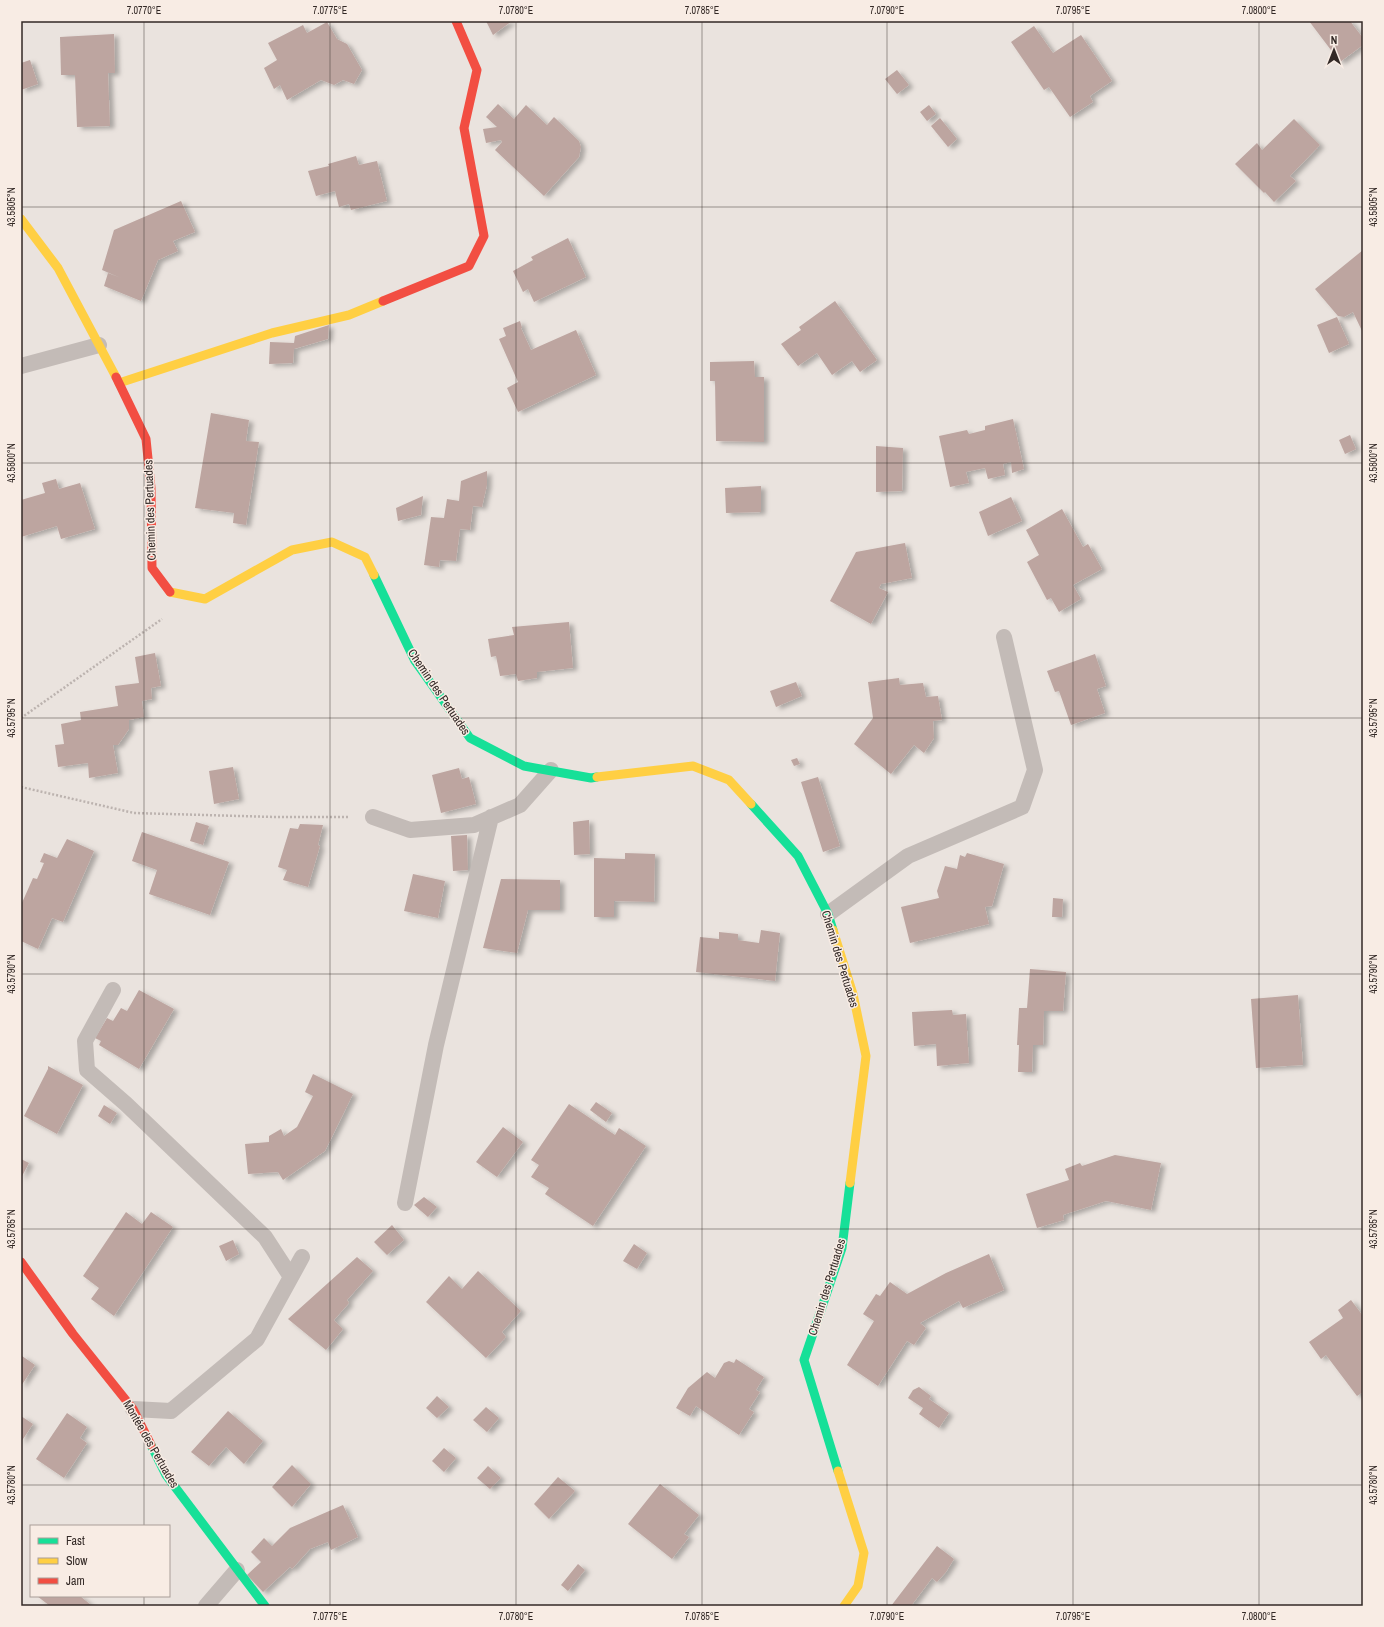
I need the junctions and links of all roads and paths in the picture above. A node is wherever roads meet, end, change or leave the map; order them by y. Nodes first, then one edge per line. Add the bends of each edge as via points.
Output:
1 (456, 21) edge
2 (21, 219) edge
3 (99, 345) junction
4 (21, 366) edge
5 (119, 383) junction
6 (191, 596) junction
7 (1004, 637) dead end
8 (21, 718) edge
9 (551, 770) junction
10 (21, 787) edge
11 (374, 817) joint
12 (491, 818) junction
13 (828, 914) junction
14 (113, 990) dead end
15 (405, 1203) dead end
16 (302, 1257) dead end
17 (21, 1262) edge
18 (291, 1277) junction
19 (133, 1409) junction
20 (237, 1570) junction
21 (206, 1606) edge
22 (265, 1606) edge
23 (844, 1606) edge

1 - 5 street via 477,70 464,128 484,236 469,266 349,315 272,333
2 - 3 street, Chemin des Pertuades via 58,268
3 - 4 lane
3 - 5 street, Chemin des Pertuades
5 - 6 street, Chemin des Pertuades via 146,439 151,488 152,568 170,593
6 - 8 path
6 - 9 street, Chemin des Pertuades via 205,599 292,550 332,542 365,557 415,661 470,738 524,766
7 - 13 lane via 1036,770 1022,807 908,856
9 - 12 lane via 520,805
9 - 13 street, Chemin des Pertuades via 591,778 693,766 729,780 798,856
10 - 11 path via 134,813
11 - 12 lane via 410,830 474,825
12 - 15 lane via 436,1045
13 - 23 street, Chemin des Pertuades via 854,994 866,1056 842,1248 804,1360 864,1553 858,1586
14 - 18 lane via 85,1041 87,1070 265,1237
16 - 18 lane
17 - 19 street, Montée des Pertuades via 73,1334
18 - 19 lane via 257,1339 171,1411
19 - 20 street, Montée des Pertuades via 166,1475
20 - 21 lane
20 - 22 street, Montée des Pertuades

